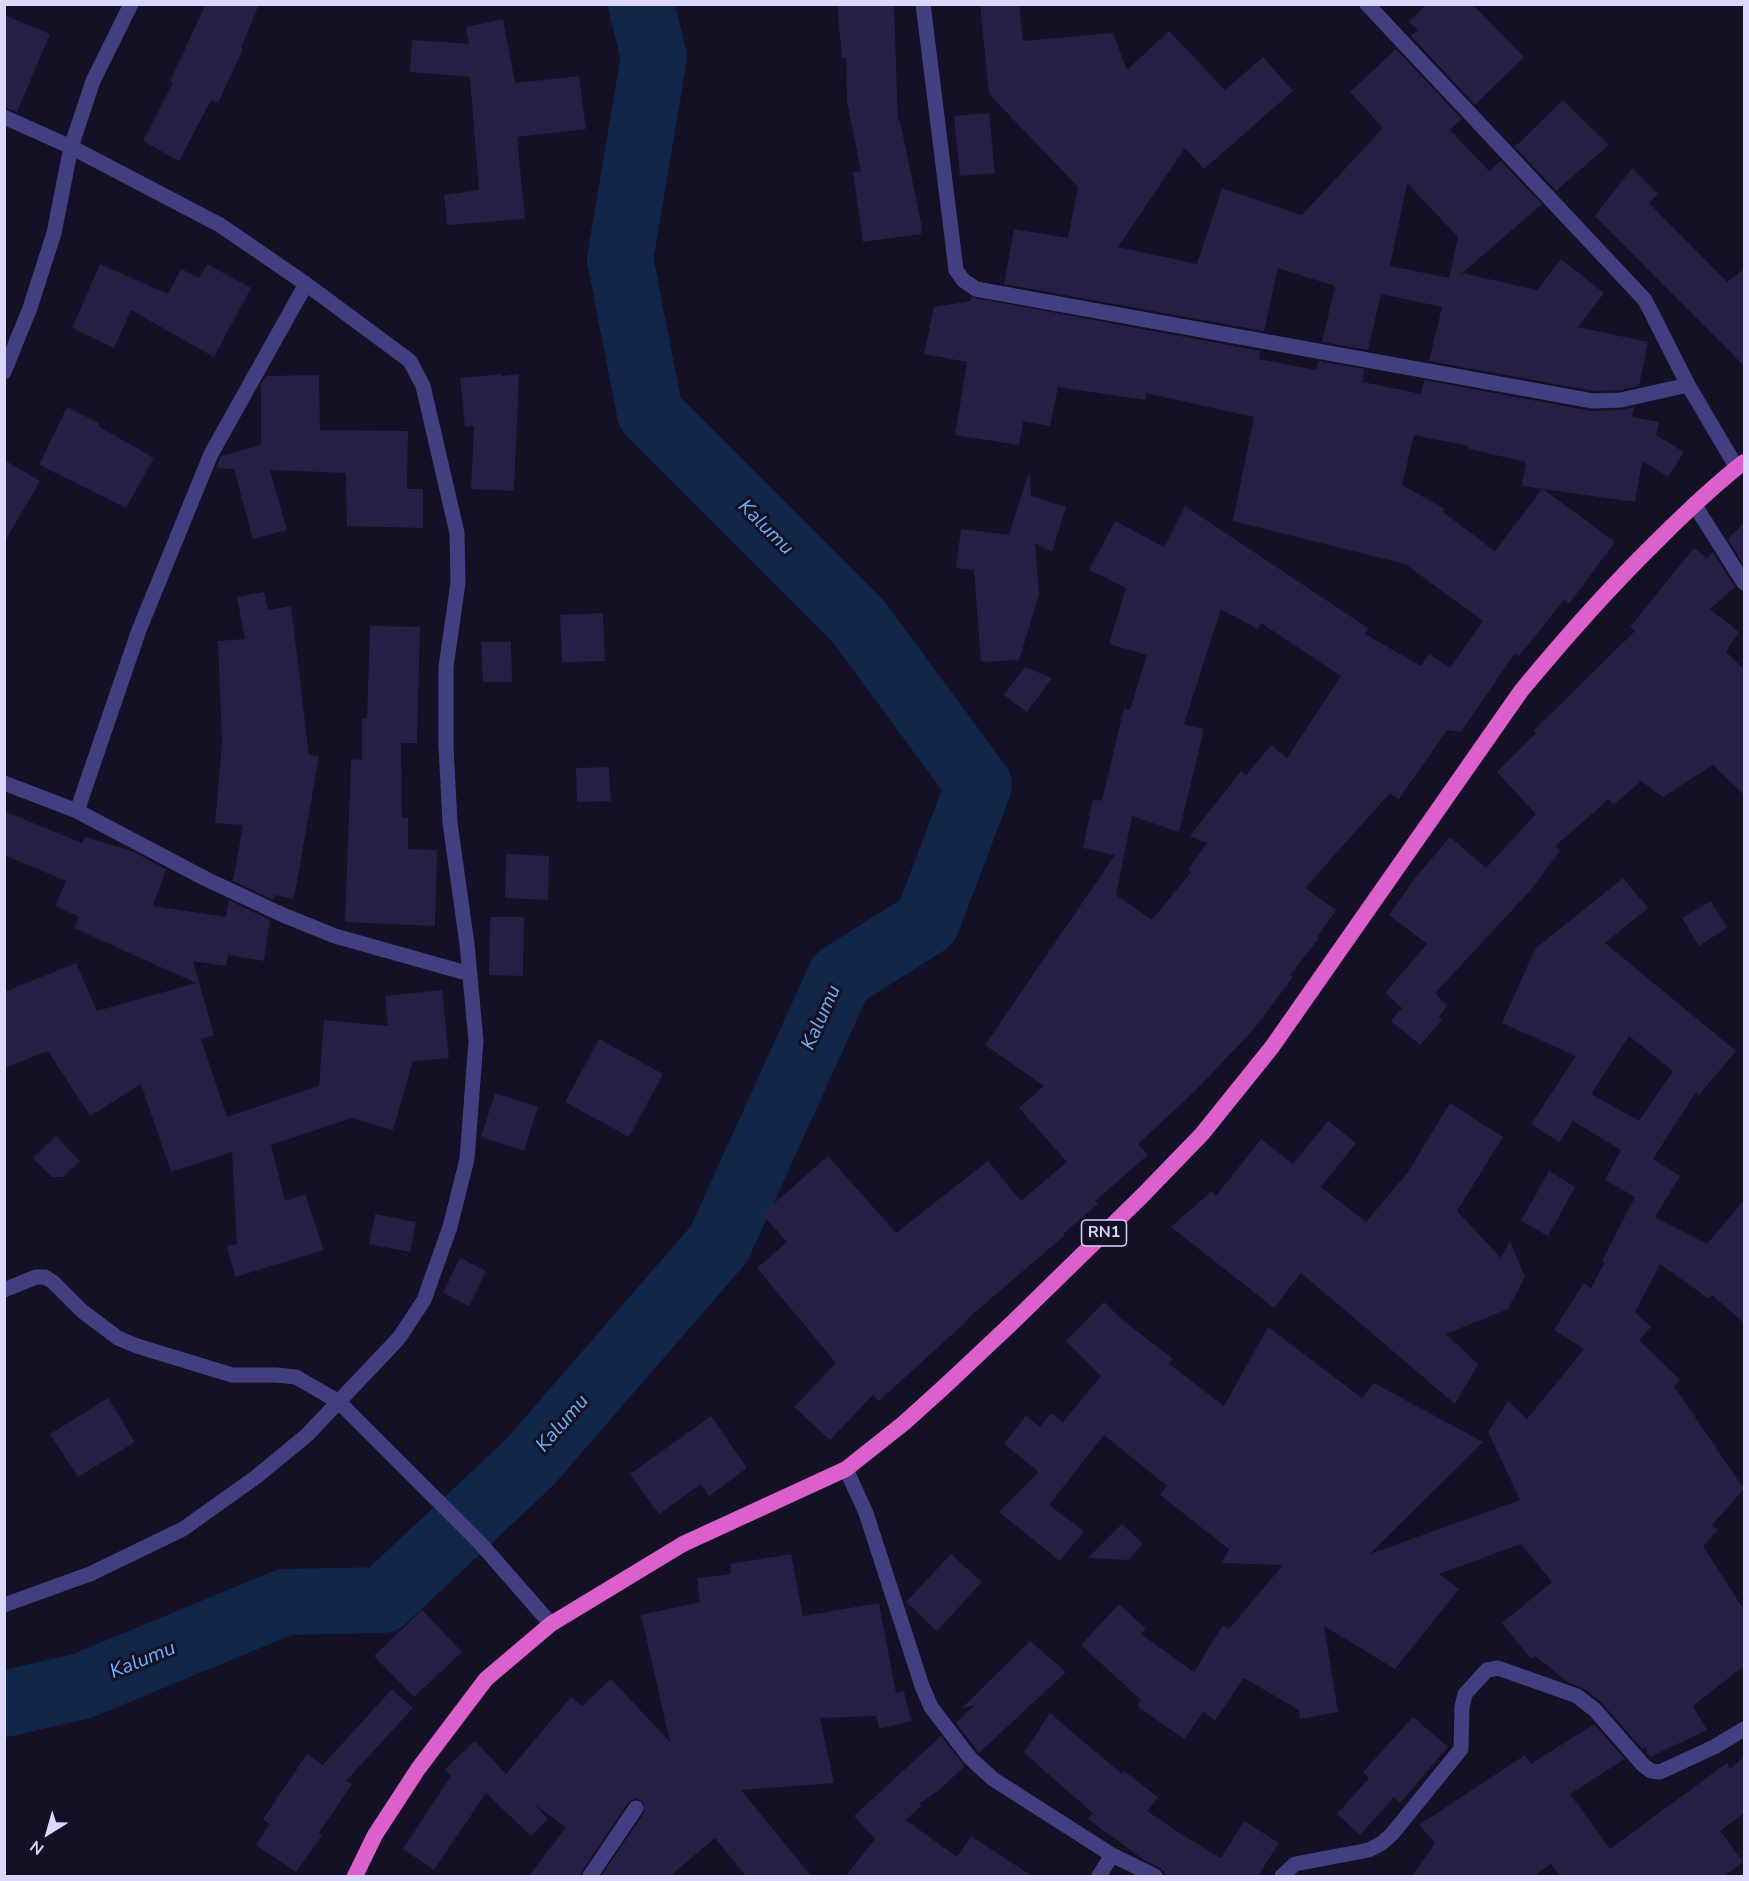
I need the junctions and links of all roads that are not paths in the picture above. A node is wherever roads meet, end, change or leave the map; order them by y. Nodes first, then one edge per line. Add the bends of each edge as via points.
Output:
1 (131, 4) edge
2 (923, 4) edge
3 (1367, 4) edge
4 (4, 117) edge
5 (71, 147) junction
6 (306, 284) junction
7 (4, 372) edge
8 (1688, 385) junction
9 (1741, 465) edge
10 (1694, 504) junction
11 (1744, 583) edge
12 (4, 783) edge
13 (77, 811) junction
14 (470, 974) junction
15 (4, 1290) edge
16 (339, 1402) junction
17 (846, 1469) junction
18 (4, 1605) edge
19 (551, 1624) junction
20 (1744, 1729) edge
21 (636, 1808) dead end
22 (1112, 1855) junction
23 (355, 1876) edge
24 (590, 1876) edge
25 (1100, 1876) edge
26 (1155, 1876) edge
27 (1282, 1876) edge

1 - 5 street via 93,81
2 - 8 street via 956,270 976,289 1593,400 1621,400
3 - 8 street via 1645,300
4 - 5 street
5 - 6 street via 220,225
5 - 7 street via 54,233
6 - 13 street via 211,454 139,630
6 - 14 street via 410,361 423,386 457,532 458,583 446,667 446,746 450,823
8 - 9 street
9 - 10 highway, RN1
10 - 11 street
10 - 17 highway, RN1 via 1563,640 1521,691 1272,1047 1202,1134 1013,1322 903,1423
12 - 13 street
13 - 14 street via 283,915 335,936
14 - 16 street via 476,1041 467,1159 450,1227 424,1300 399,1338
15 - 16 street via 45,1277 118,1338 232,1376 296,1377
16 - 18 street via 307,1435 256,1477 183,1529 90,1574
16 - 19 street via 480,1543
17 - 19 highway, RN1 via 682,1544
17 - 22 street via 866,1513 931,1707 970,1758 993,1779
19 - 23 highway, RN1 via 486,1679 418,1769 375,1835
20 - 27 street via 1660,1772 1651,1771 1576,1696 1498,1668 1487,1670 1465,1694 1461,1749 1392,1834 1369,1850 1294,1864
21 - 24 street
22 - 25 street
22 - 26 street

